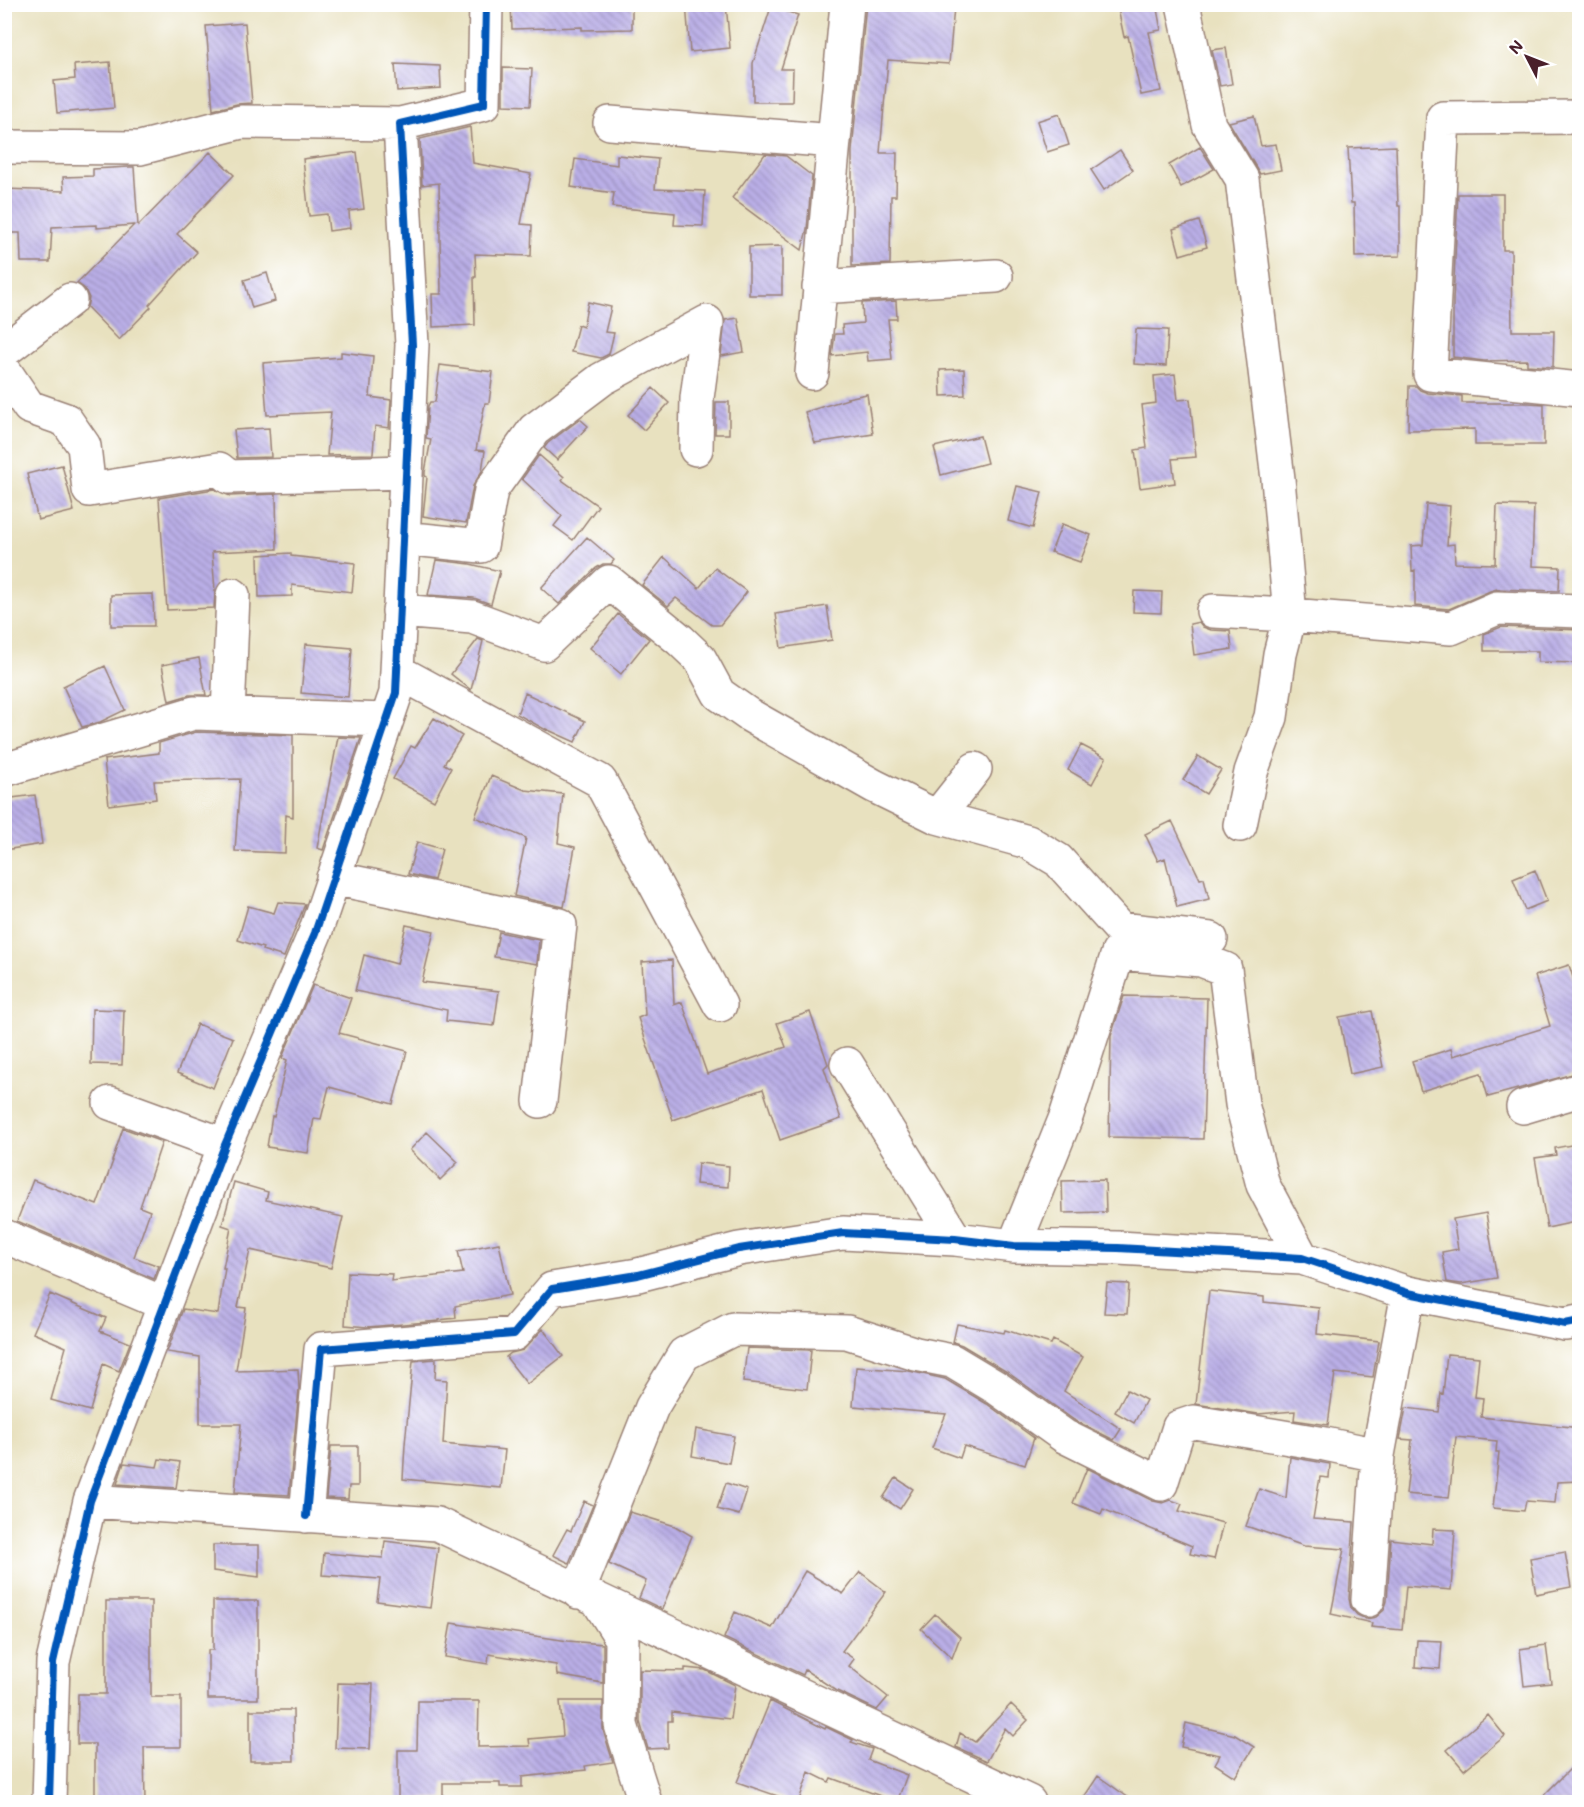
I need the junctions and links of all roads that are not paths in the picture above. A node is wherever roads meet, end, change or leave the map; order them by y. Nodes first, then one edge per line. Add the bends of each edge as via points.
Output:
1 (486, 4) edge
2 (847, 4) edge
3 (1183, 4) edge
4 (1580, 117) edge
5 (610, 123) dead end
6 (400, 124) junction
7 (834, 141) junction
8 (4, 147) edge
9 (996, 276) dead end
10 (819, 287) junction
11 (70, 300) dead end
12 (4, 351) edge
13 (4, 370) edge
14 (812, 373) dead end
15 (1580, 389) edge
16 (696, 449) dead end
17 (406, 472) junction
18 (403, 538) junction
19 (233, 595) dead end
20 (399, 611) junction
21 (1213, 611) dead end
22 (1580, 611) edge
23 (1290, 615) junction
24 (397, 671) junction
25 (228, 714) junction
26 (385, 720) junction
27 (975, 769) dead end
28 (4, 770) edge
29 (937, 818) junction
30 (1240, 825) dead end
31 (333, 878) junction
32 (1211, 939) dead end
33 (720, 1005) dead end
34 (847, 1064) dead end
35 (1580, 1090) edge
36 (540, 1101) dead end
37 (110, 1104) dead end
38 (1523, 1107) dead end
39 (225, 1145) junction
40 (4, 1236) edge
41 (955, 1239) junction
42 (1014, 1246) junction
43 (1302, 1258) junction
44 (1408, 1293) junction
45 (165, 1304) junction
46 (1580, 1321) edge
47 (1378, 1455) junction
48 (90, 1501) junction
49 (306, 1516) junction
50 (588, 1597) junction
51 (1368, 1600) dead end
52 (994, 1795) edge
53 (49, 1803) edge
54 (645, 1803) edge
55 (1029, 1803) edge

1 - 6 street via 484,104
2 - 7 street
3 - 23 street via 1209,125 1242,179
4 - 15 street via 1443,118 1430,374
5 - 7 street
6 - 8 street via 241,122 140,148
6 - 17 street via 412,345
7 - 10 street
9 - 10 street
10 - 14 street
11 - 12 street
13 - 17 street via 29,407 66,420 84,447 89,490 219,469 230,477
16 - 18 street via 697,398 707,322 602,379 534,430 491,490 482,546
17 - 18 street
18 - 20 street
19 - 25 street
20 - 24 street
20 - 29 street via 472,617 544,644 609,582 700,659 719,694 749,715
21 - 23 street
22 - 23 street via 1497,608 1450,628
23 - 30 street via 1271,717 1251,772
24 - 26 street via 396,693
24 - 33 street via 600,781
25 - 26 street
25 - 28 street via 194,713
26 - 31 street
27 - 29 street
29 - 32 street via 1028,842 1058,860 1120,930
31 - 36 street via 560,925
31 - 39 street via 315,933
34 - 41 street
35 - 38 street
37 - 39 street
39 - 45 street
40 - 45 street
41 - 42 street
41 - 49 street via 843,1233 739,1249 638,1275 552,1289 514,1334 321,1349
42 - 43 street
42 - 43 street via 1066,1117 1118,953 1202,960 1225,969 1242,1104 1263,1185
43 - 44 street
44 - 46 street via 1564,1324
44 - 47 street
45 - 48 street
47 - 50 street via 1194,1422 1179,1427 1161,1484 1064,1436 952,1361 847,1332 733,1329 684,1354 652,1407
47 - 51 street
48 - 49 street
48 - 53 street via 52,1662
49 - 50 street via 437,1524
50 - 52 street
50 - 54 street via 622,1639 621,1725
52 - 55 street

